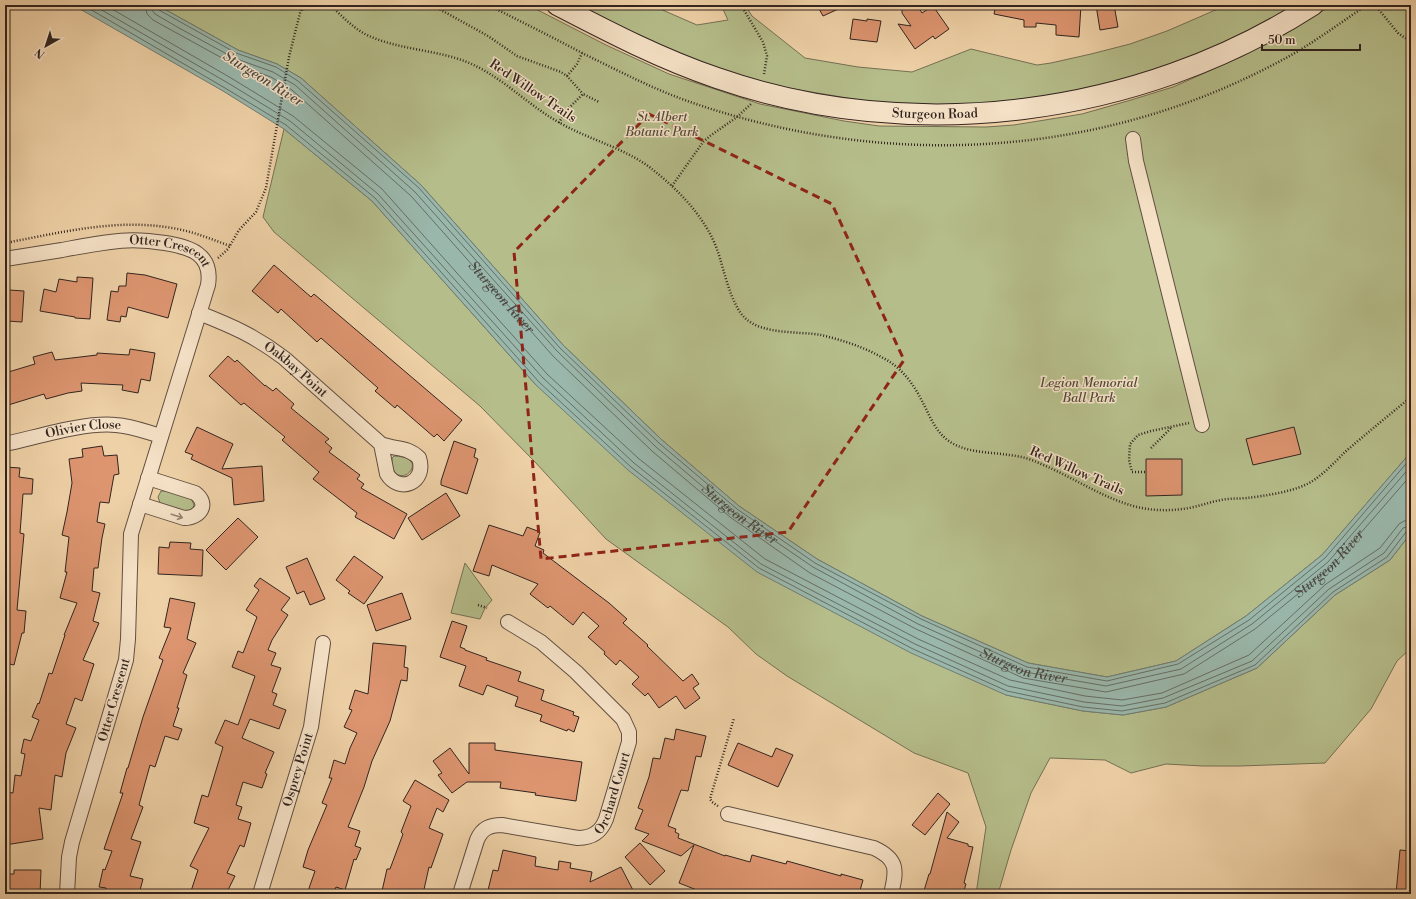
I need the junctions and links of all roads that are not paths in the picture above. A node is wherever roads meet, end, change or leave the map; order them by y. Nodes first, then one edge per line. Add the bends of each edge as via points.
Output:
1 (557, 5) edge
2 (1313, 5) edge
3 (1133, 139) dead end
4 (5, 259) edge
5 (199, 312) junction
6 (1202, 423) road end
7 (161, 436) junction
8 (5, 444) edge
9 (381, 444) dead end
10 (148, 478) junction
11 (140, 504) junction
12 (508, 622) dead end
13 (323, 643) dead end
14 (728, 814) road end
15 (67, 894) edge
16 (260, 894) edge
17 (460, 894) edge
18 (891, 894) edge

1 - 2 main road, Sturgeon Road via 676,63 725,81 829,106 914,114 972,114 1024,110 1071,102 1147,82 1229,52
3 - 6 street via 1136,161
4 - 5 street, Otter Crescent via 111,242 142,241 185,247 201,257 209,273 208,285
5 - 7 street, Otter Crescent
5 - 9 street, Oakbay Point via 268,346
7 - 8 street, Olivier Close via 123,426 92,425
7 - 10 street, Otter Crescent
10 - 11 street, Otter Crescent
11 -> 10 street via 184,518 195,516 203,506 200,496 195,493
11 - 15 street, Otter Crescent via 131,534 126,660 72,842
12 - 17 street, Orchard Court via 541,642 576,672 623,720 629,732 629,742 606,819 596,834 578,838 502,825 490,826 481,832 477,840
13 - 16 street, Osprey Point via 311,727
14 - 18 street via 874,848 886,855 894,866 896,878

